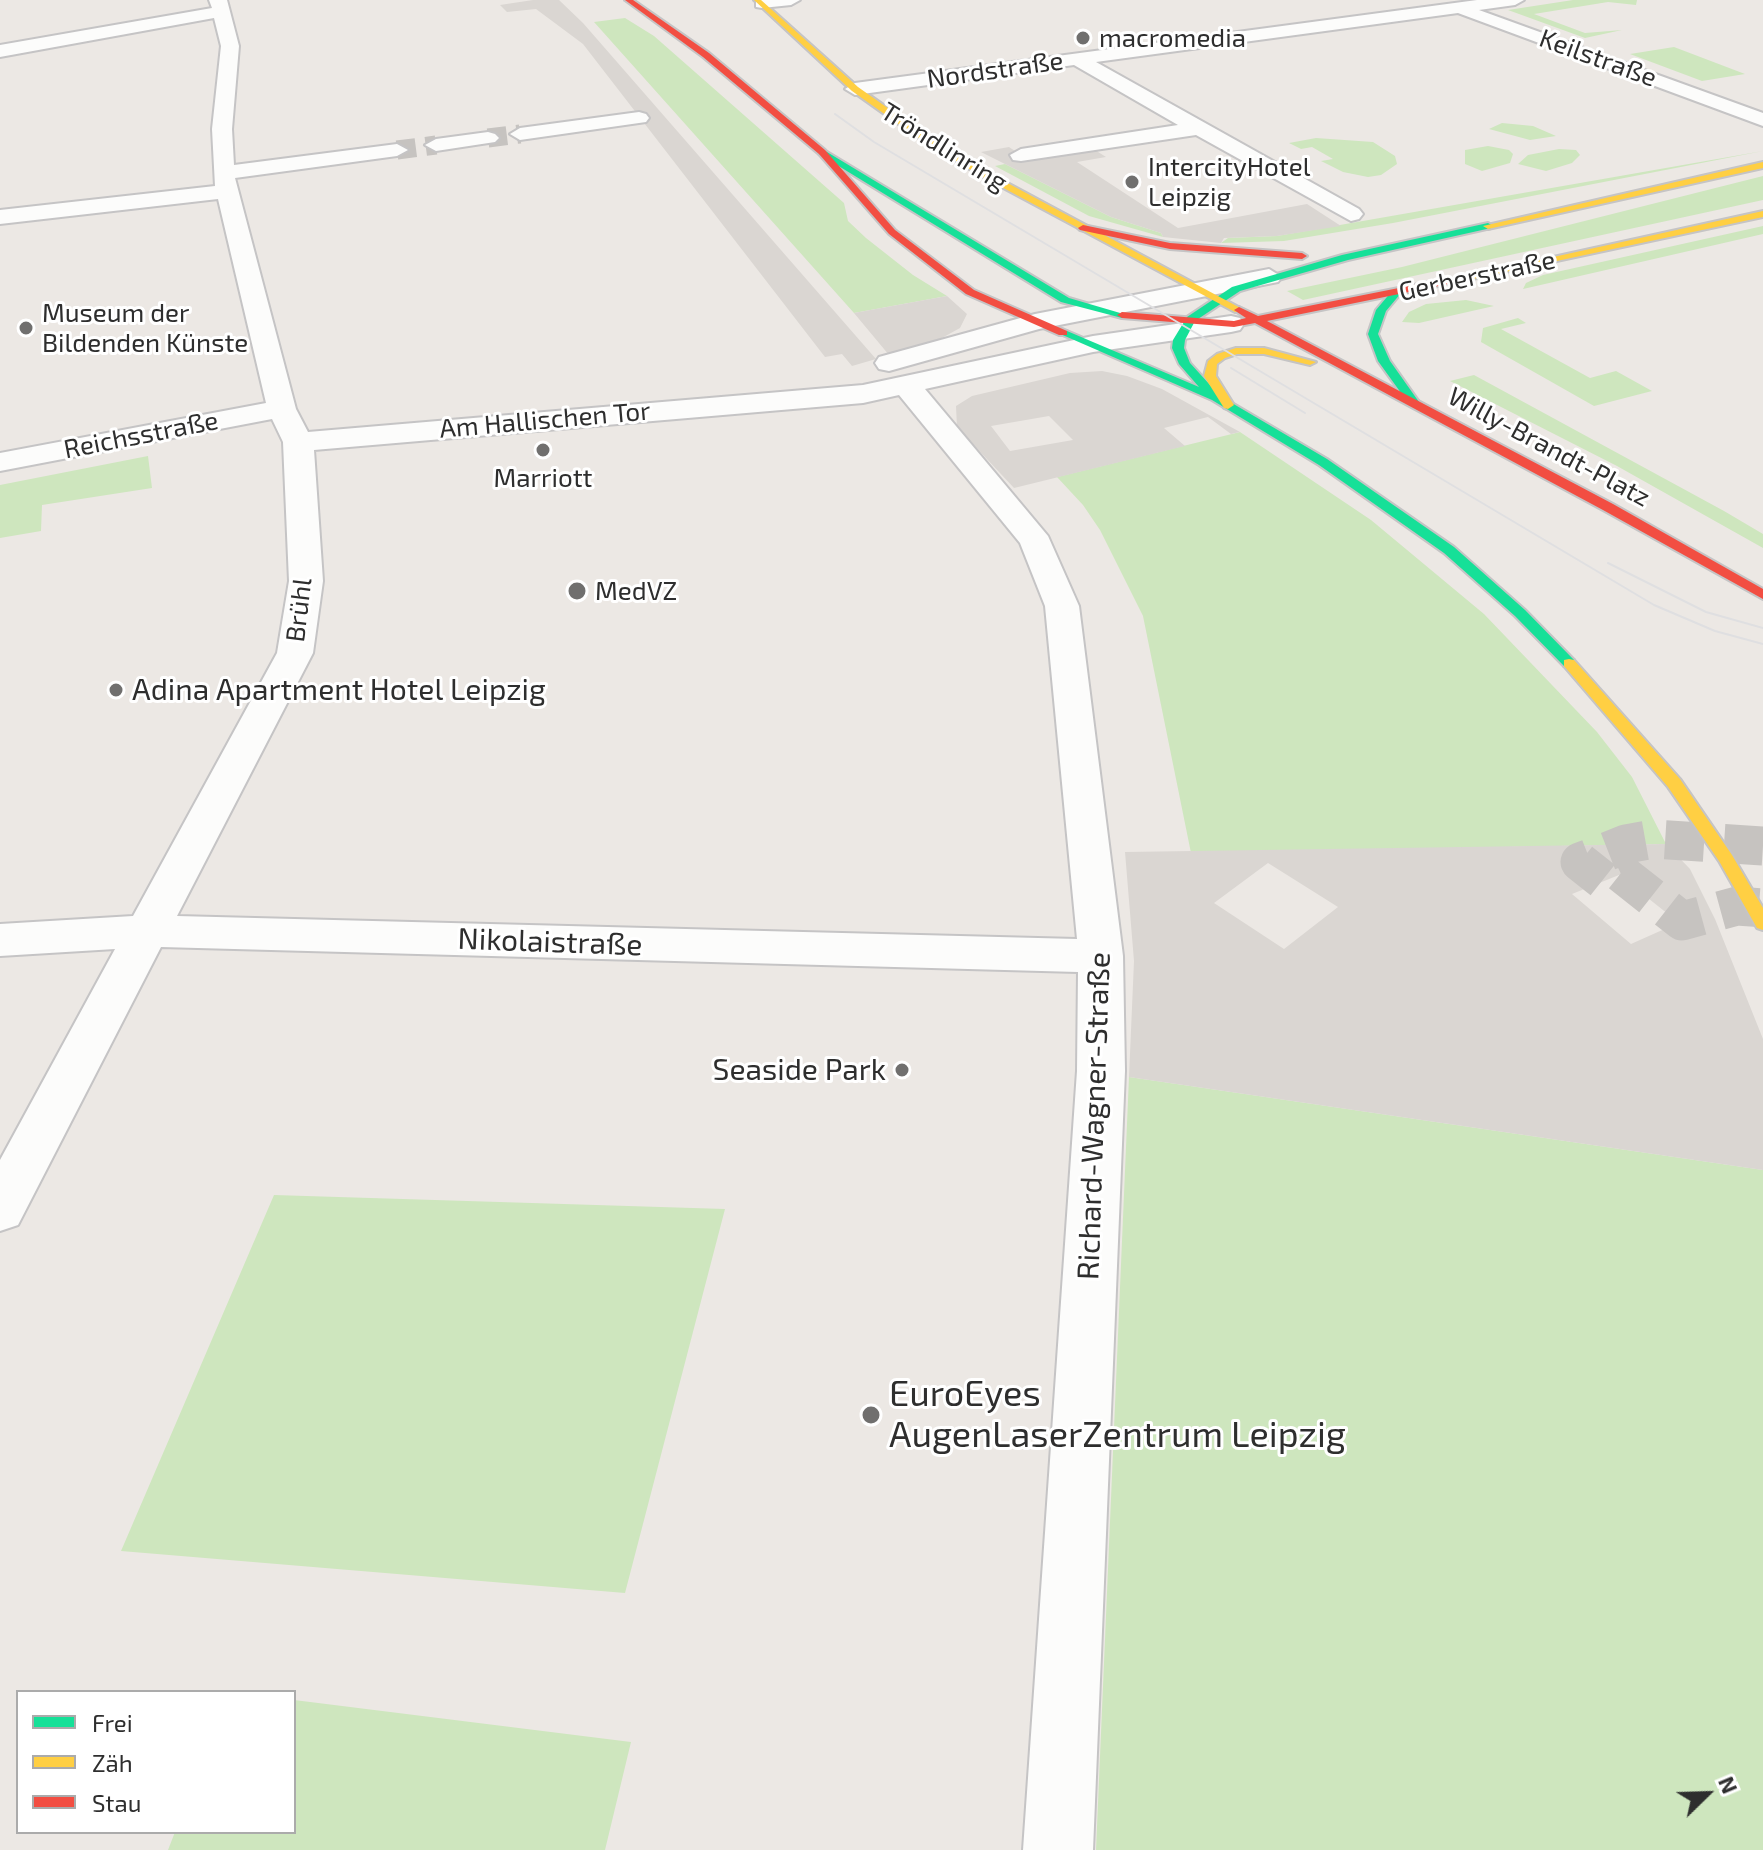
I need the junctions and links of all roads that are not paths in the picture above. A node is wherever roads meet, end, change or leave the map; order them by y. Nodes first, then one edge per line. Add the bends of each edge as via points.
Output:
1 (628, 0) edge
2 (791, 0) edge
3 (1433, 0) edge
4 (1515, 0) edge
5 (760, 2) edge
6 (219, 6) edge
7 (1459, 9) junction
8 (0, 51) edge
9 (1077, 59) junction
10 (855, 89) junction
11 (639, 118) dead end
12 (1763, 120) edge
13 (1199, 128) junction
14 (520, 134) tunnel mouth
15 (488, 138) tunnel mouth
16 (436, 145) tunnel mouth
17 (397, 150) tunnel mouth
18 (822, 152) junction
19 (1021, 155) dead end
20 (1763, 165) edge
21 (225, 182) junction
22 (1351, 214) dead end
23 (1763, 214) edge
24 (0, 217) edge
25 (1083, 228) junction
26 (1346, 257) junction
27 (1162, 270) junction
28 (1269, 277) joint
29 (1396, 293) junction
30 (1208, 294) junction
31 (1096, 309) junction
32 (1141, 314) junction
33 (1035, 322) junction
34 (1247, 322) junction
35 (1184, 331) junction
36 (1093, 338) junction
37 (1264, 351) junction
38 (986, 367) junction
39 (1149, 367) junction
40 (1367, 377) junction
41 (907, 386) junction
42 (793, 398) junction
43 (1222, 401) junction
44 (1413, 402) junction
45 (290, 425) junction
46 (0, 462) edge
47 (1721, 570) junction
48 (1763, 583) edge
49 (1763, 595) edge
50 (1763, 924) edge
51 (145, 931) junction
52 (0, 940) edge
53 (1101, 956) junction
54 (0, 1209) edge
55 (1058, 1850) edge

1 - 18 main road
2 - 5 street
3 - 7 street, Keilstraße
4 - 7 street, Nordstraße
5 - 10 main road, Tröndlinring
6 - 8 street
6 - 21 street, Brühl via 230,46 222,129
7 - 9 street, Nordstraße
7 - 12 street, Keilstraße
9 - 10 street, Nordstraße
9 - 13 street
10 - 25 main road, Tröndlinring via 939,147
11 - 14 street
13 - 19 street
13 - 22 street
15 - 16 street
17 - 21 street
18 - 31 main road via 1042,288
18 - 33 main road via 892,232 970,292
20 - 26 main road, Gerberstraße
21 - 24 street
21 - 45 street, Brühl
23 - 29 main road, Gerberstraße
25 - 26 main road via 1195,249
25 - 27 main road, Tröndlinring
26 - 28 main road, Gerberstraße
27 - 30 main road, Tröndlinring
27 - 32 street
28 - 30 street, Gerberstraße
29 - 34 main road, Gerberstraße
29 - 44 main road via 1376,317 1373,334 1384,361
30 - 32 street
30 - 34 main road, Tröndlinring
30 - 35 main road, Gerberstraße
31 - 32 street, Am Hallischen Tor
31 - 33 street, Am Hallischen Tor
32 - 35 street
32 - 36 street
33 - 36 street
33 - 36 main road
33 - 42 street, Am Hallischen Tor via 948,344
34 - 35 street
34 - 40 main road, Willy-Brandt-Platz
35 - 37 street
35 - 43 main road via 1180,355
36 - 38 street, Am Hallischen Tor
36 - 39 main road
37 - 40 main road
37 - 43 main road via 1229,353 1212,363 1213,384
38 - 39 street, Am Hallischen Tor
38 - 41 street, Am Hallischen Tor
39 - 43 main road
40 - 44 main road, Willy-Brandt-Platz
41 - 42 street, Am Hallischen Tor
41 - 53 street, Richard-Wagner-Straße via 1036,543 1062,606
42 - 45 street, Am Hallischen Tor
43 - 50 main road via 1408,519 1520,613 1604,699 1674,783
44 - 47 main road, Willy-Brandt-Platz
45 - 46 street, Reichsstraße
45 - 51 street, Brühl via 306,581 295,653
47 - 48 street
47 - 49 main road, Willy-Brandt-Platz
51 - 52 street, Nikolaistraße
51 - 53 street, Nikolaistraße
51 - 54 street, Brühl
53 - 55 street, Richard-Wagner-Straße via 1101,1071

